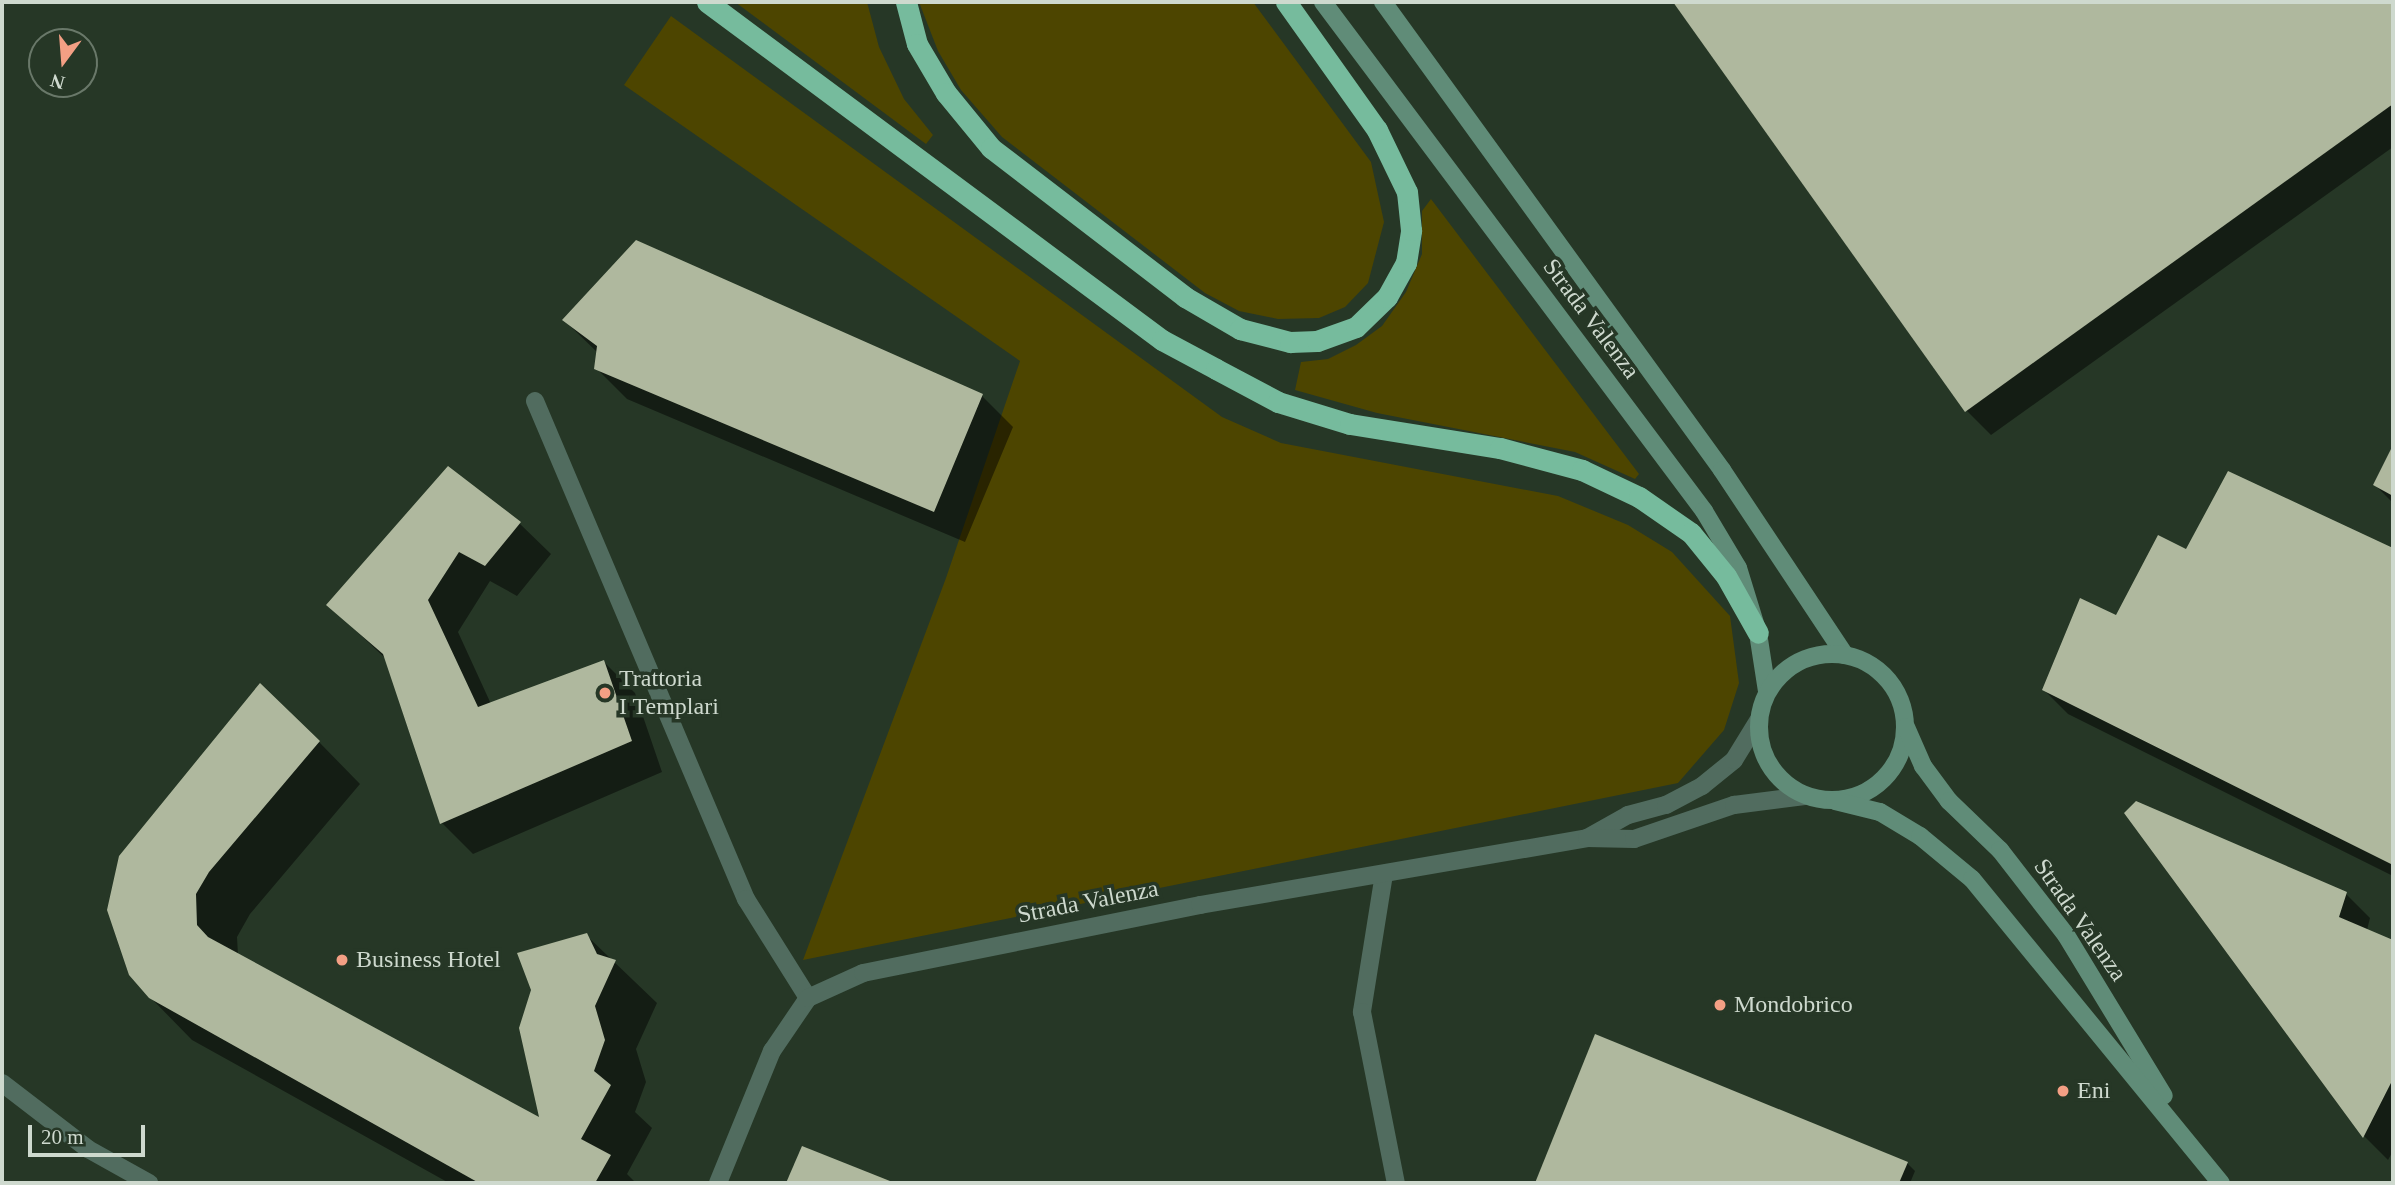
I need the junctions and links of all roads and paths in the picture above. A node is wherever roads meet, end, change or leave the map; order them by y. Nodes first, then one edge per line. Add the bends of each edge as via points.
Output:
1 (707, 2) edge
2 (906, 2) edge
3 (1286, 2) edge
4 (1322, 2) edge
5 (1383, 2) edge
6 (535, 401) dead end
7 (1758, 633) junction
8 (1845, 655) junction
9 (1767, 691) junction
10 (1758, 721) junction
11 (1906, 727) junction
12 (1804, 796) junction
13 (1835, 801) junction
14 (1587, 838) junction
15 (1384, 874) junction
16 (808, 998) junction
17 (2, 1083) edge
18 (2199, 1153) junction
19 (149, 1183) edge
20 (718, 1183) edge
21 (1396, 1183) edge
22 (2221, 1183) edge

1 - 7 highway via 1162,340 1279,402 1350,424 1500,448 1581,470 1639,497 1691,533 1726,576
2 - 3 highway via 917,44 928,64 991,148 1185,298 1240,330 1290,342 1317,341 1356,327 1387,298 1406,263 1411,230 1407,192 1377,130
4 - 7 main road, Strada Valenza via 1704,511 1738,568
5 - 8 main road, Strada Valenza via 1722,470
6 - 16 street via 746,899
7 - 9 main road, Strada Valenza
8 - 9 main road, Strada Valenza via 1815,655 1787,669
8 - 11 main road, Strada Valenza via 1869,664 1889,680 1902,702
9 - 10 main road, Strada Valenza
10 - 12 main road, Strada Valenza via 1762,752 1779,778
10 - 14 street, Strada Valenza via 1734,760 1702,786 1666,804 1628,815
11 - 13 main road, Strada Valenza via 1901,755 1886,779 1862,795
11 - 18 main road, Strada Valenza via 1923,766 1949,801 2000,850 2066,935
12 - 13 main road, Strada Valenza
12 - 14 street, Strada Valenza via 1734,805 1634,839
13 - 18 main road, Strada Valenza via 1880,812 1920,836 1972,879
14 - 15 street, Strada Valenza
15 - 16 street, Strada Valenza via 1200,905 863,973
15 - 21 street via 1362,1012
16 - 20 street via 772,1051
17 - 19 street via 88,1149
18 - 22 main road, Strada Valenza

